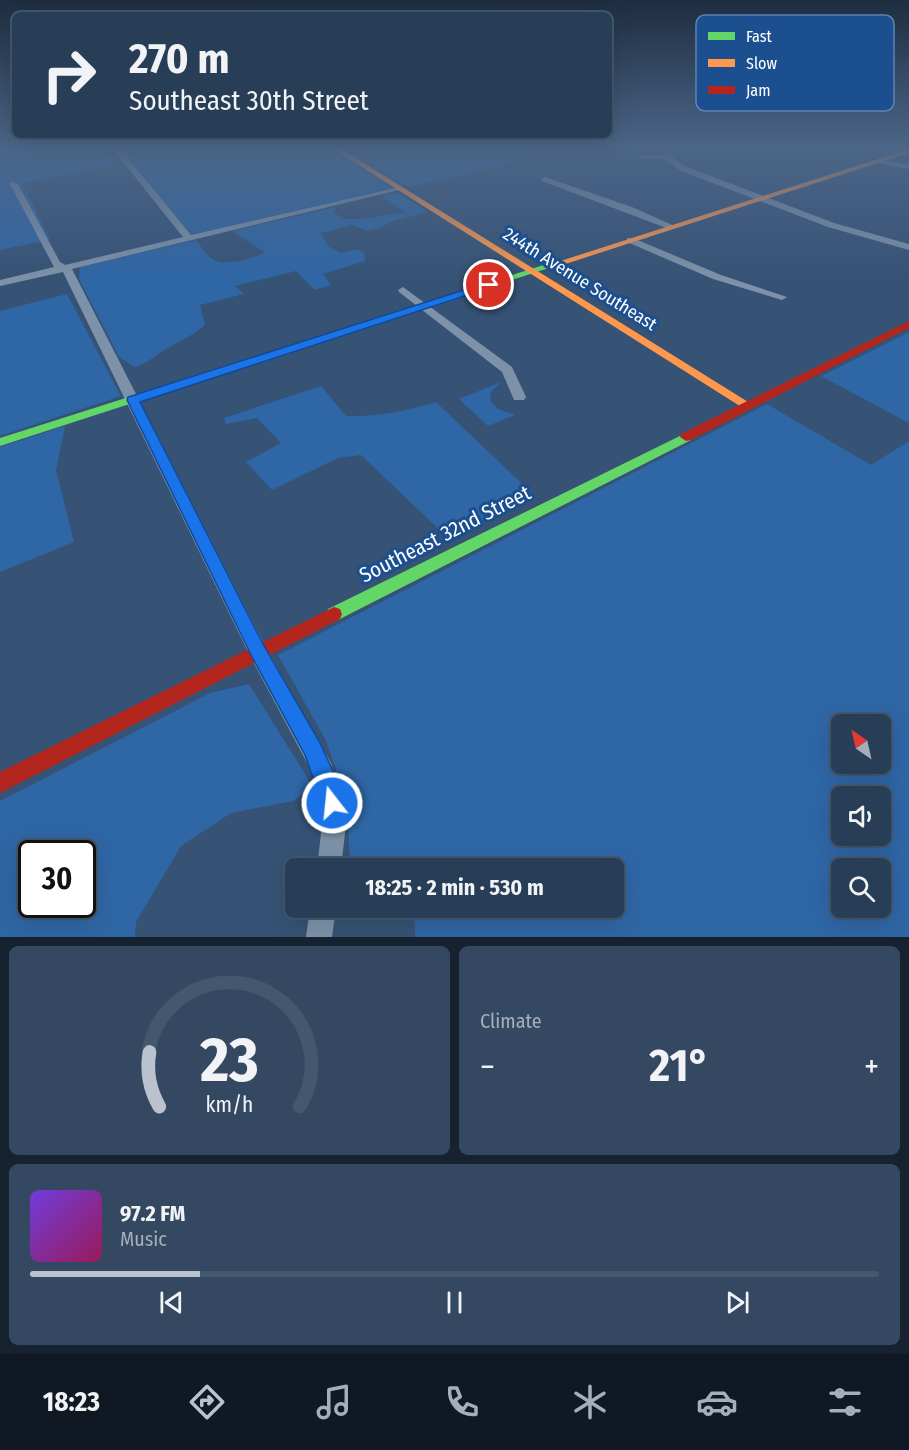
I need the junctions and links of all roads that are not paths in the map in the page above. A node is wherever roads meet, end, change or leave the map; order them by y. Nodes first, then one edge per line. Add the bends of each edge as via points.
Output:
1 (18, 191) edge
2 (151, 191) edge
3 (391, 191) edge
4 (402, 191) edge
5 (579, 191) edge
6 (742, 191) edge
7 (784, 191) edge
8 (761, 198) junction
9 (672, 226) junction
10 (188, 237) junction
11 (630, 240) junction
12 (909, 247) edge
13 (62, 268) junction
14 (533, 271) junction
15 (0, 283) edge
16 (403, 290) dead end
17 (782, 297) dead end
18 (423, 306) junction
19 (909, 324) edge
20 (519, 397) dead end
21 (133, 400) junction
22 (747, 405) junction
23 (0, 442) edge
24 (258, 652) junction
25 (0, 783) edge
26 (330, 858) edge
27 (322, 918) edge
28 (319, 937) edge

1 - 13 street via 56,264
2 - 10 street
3 - 10 street
4 - 14 street, 244th Avenue Southeast
5 - 9 street
6 - 8 street
7 - 8 street
8 - 9 street
8 - 12 street via 831,225
9 - 11 street
10 - 13 street
11 - 14 street
11 - 17 street via 717,277
13 - 15 street
13 - 21 street via 67,270
14 - 18 street
14 - 22 street, 244th Avenue Southeast
16 - 18 street
18 - 20 street via 508,370
18 - 21 street
19 - 22 street, Southeast 32nd Street
21 - 23 street
21 - 24 street
22 - 24 street, Southeast 32nd Street
24 - 25 street, Southeast 32nd Street
24 - 26 street via 312,748 330,791 335,816
27 - 28 street

